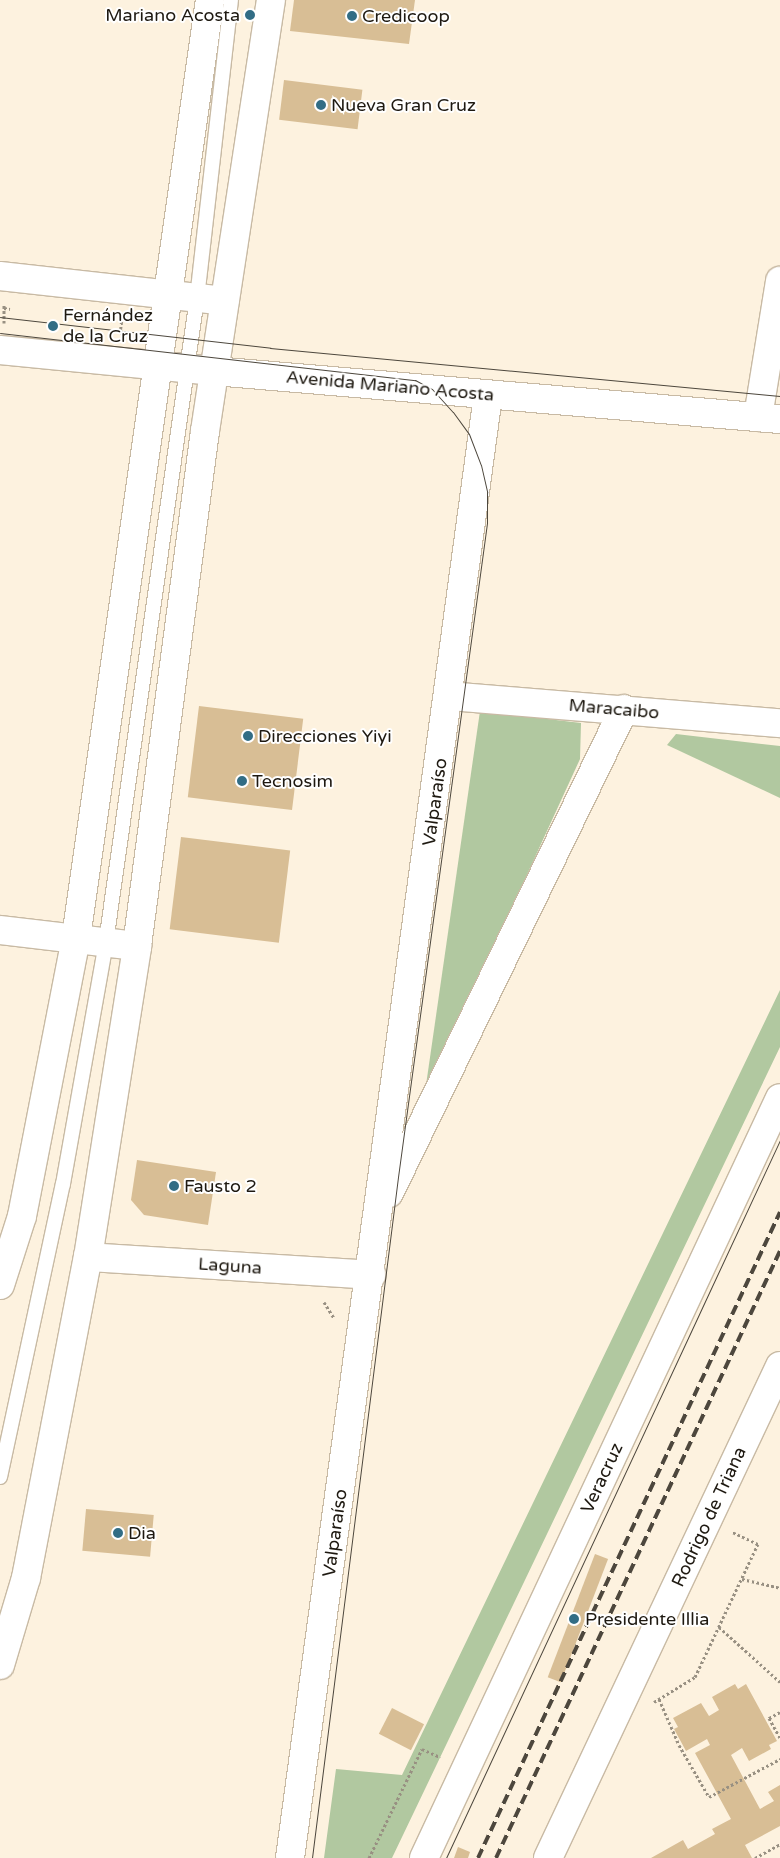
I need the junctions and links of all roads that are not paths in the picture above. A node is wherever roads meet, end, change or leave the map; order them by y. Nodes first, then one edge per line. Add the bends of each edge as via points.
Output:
1 (210, 0) edge
2 (231, 0) edge
3 (271, 0) edge
4 (0, 276) edge
5 (780, 282) edge
6 (166, 294) junction
7 (197, 298) junction
8 (225, 301) junction
9 (0, 350) edge
10 (157, 366) junction
11 (185, 368) junction
12 (214, 371) junction
13 (488, 395) junction
14 (769, 418) edge
15 (449, 696) junction
16 (624, 709) junction
17 (780, 723) edge
18 (0, 930) edge
19 (76, 938) junction
20 (106, 942) junction
21 (137, 946) junction
22 (780, 1098) edge
23 (380, 1209) junction
24 (88, 1257) junction
25 (371, 1275) junction
26 (0, 1285) edge
27 (780, 1366) edge
28 (0, 1477) edge
29 (26, 1578) junction
30 (0, 1584) edge
31 (0, 1665) edge
32 (290, 1858) edge
33 (424, 1858) edge
34 (548, 1858) edge

1 - 6 street
2 - 7 lane
3 - 8 street
4 - 6 street
5 - 14 street
6 - 7 street
6 - 10 street
7 - 8 street
7 - 11 lane
8 - 12 street
9 - 10 street, Avenida Mariano Acosta
10 - 11 street, Avenida Mariano Acosta
10 - 19 street
11 - 12 street, Avenida Mariano Acosta
11 - 20 lane
12 - 13 street, Avenida Mariano Acosta
12 - 21 street
13 - 14 street, Avenida Mariano Acosta
13 - 15 street, Valparaíso
15 - 16 street, Maracaibo
15 - 23 street, Valparaíso
16 - 17 street, Maracaibo
16 - 23 street, Valparaíso
18 - 19 street
19 - 20 street
19 - 26 street via 22,1216
20 - 21 street
20 - 28 lane via 59,1203
21 - 24 street
22 - 33 street, Veracruz
23 - 25 street, Valparaíso
24 - 25 street, Laguna
24 - 29 street
25 - 32 street, Valparaíso
27 - 34 street, Rodrigo de Triana
29 - 30 street
29 - 31 street

